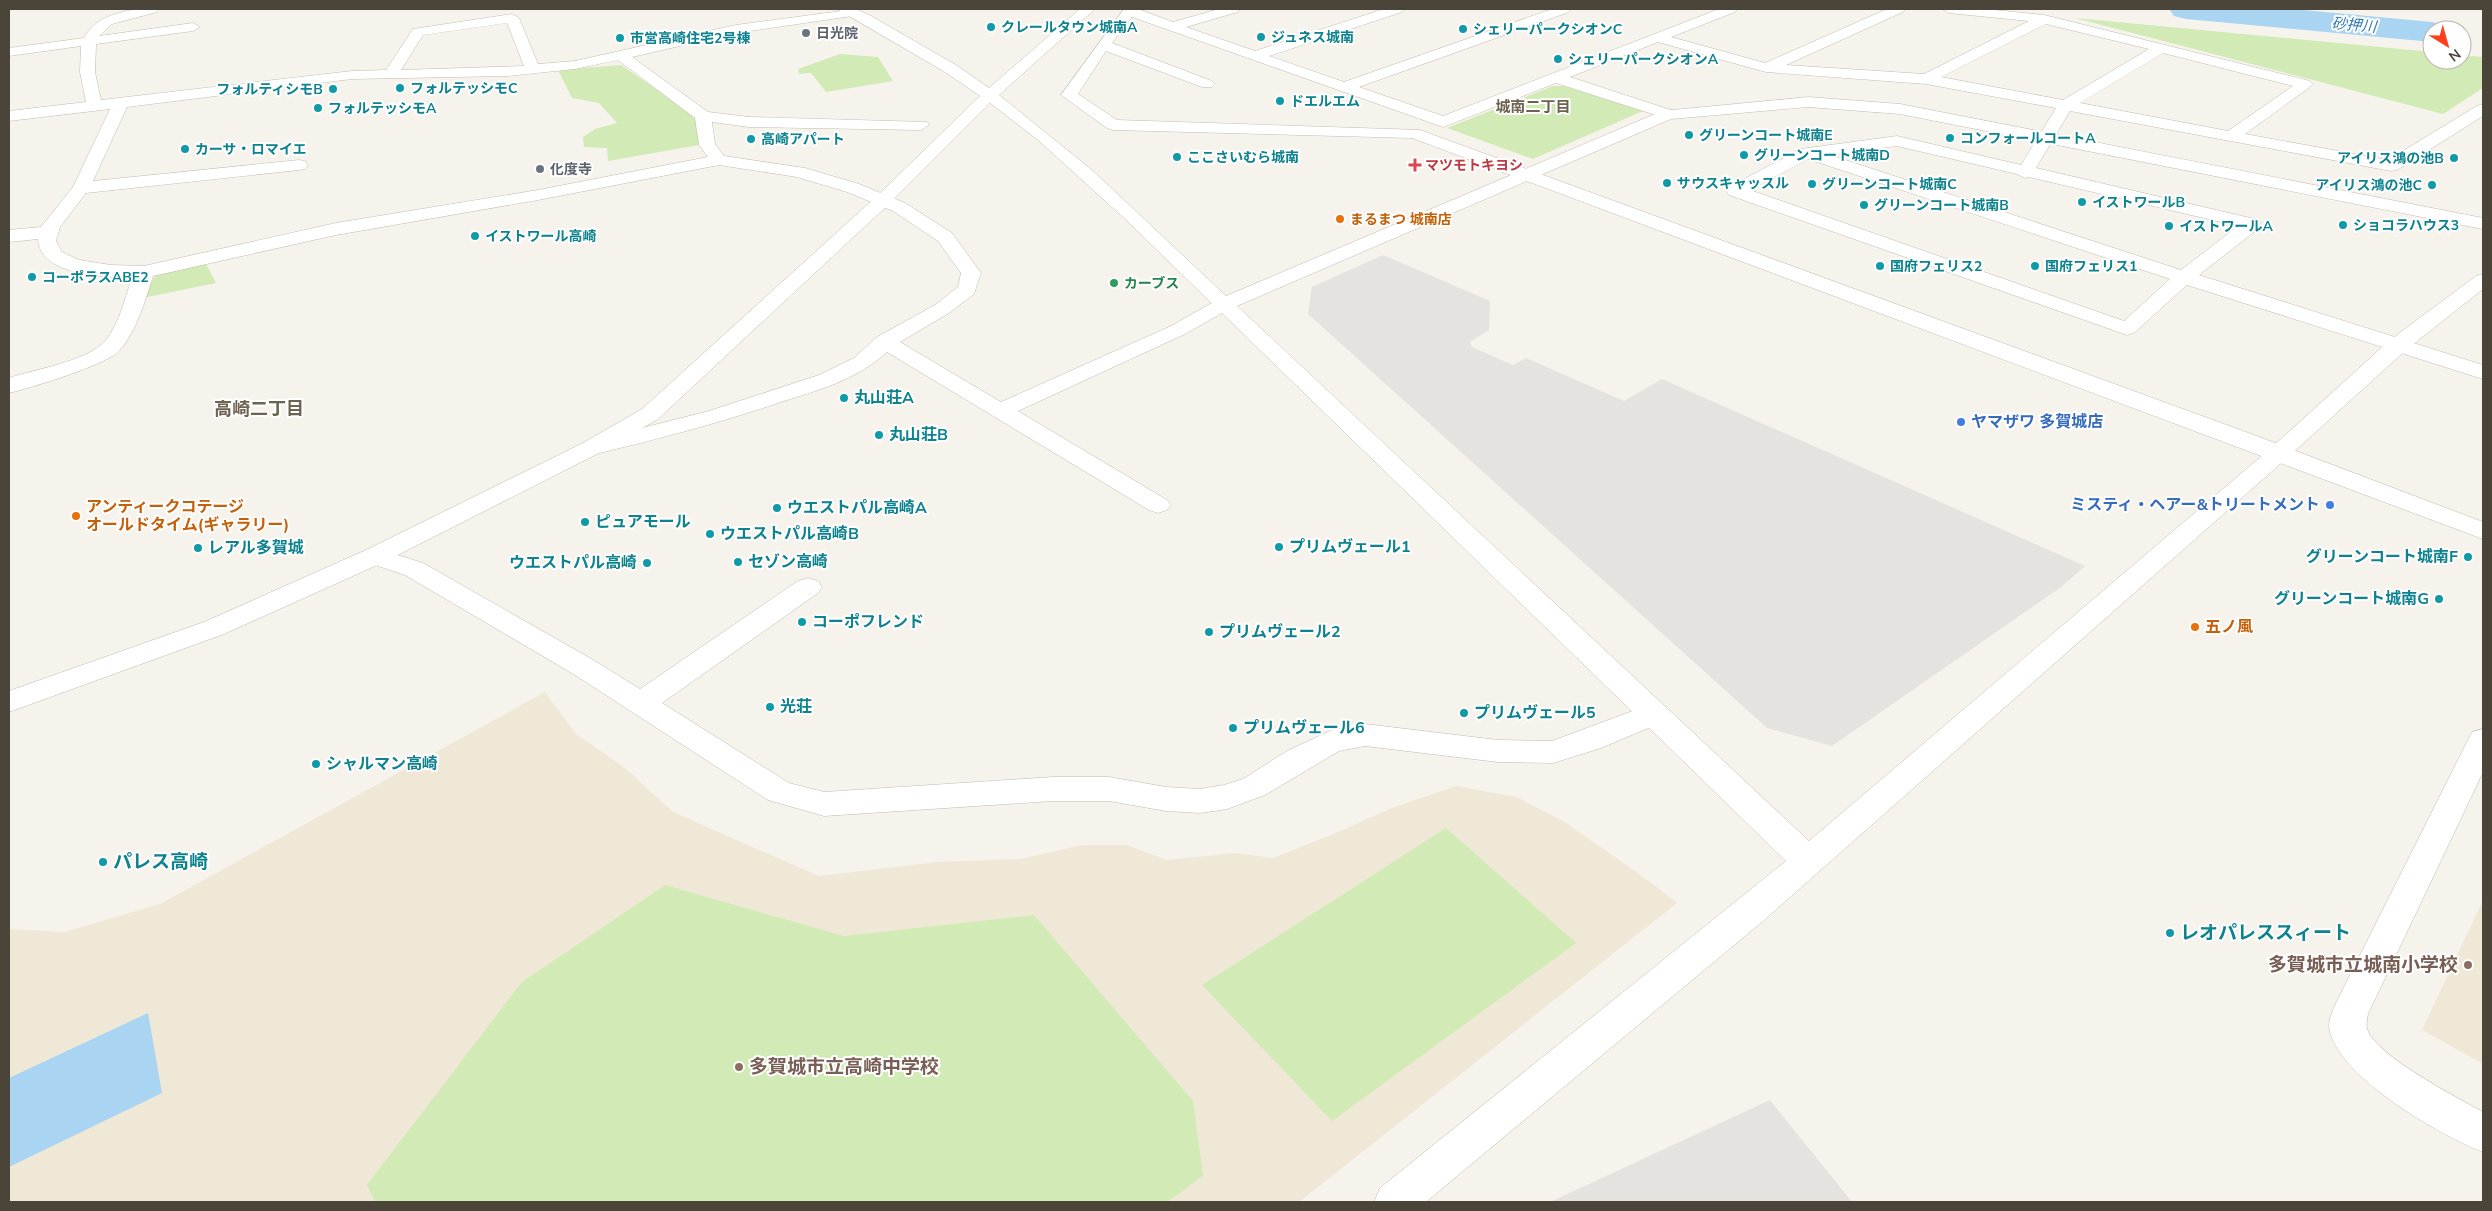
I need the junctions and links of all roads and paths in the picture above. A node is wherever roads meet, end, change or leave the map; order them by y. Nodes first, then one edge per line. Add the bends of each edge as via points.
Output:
1 (152, 9) edge
2 (1233, 9) edge
3 (1397, 9) edge
4 (1564, 9) edge
5 (1730, 9) edge
6 (1898, 9) edge
7 (1949, 9) edge
8 (848, 10) edge
9 (1130, 10) edge
10 (1084, 12) edge
11 (2044, 19) junction
12 (106, 22) junction
13 (86, 24) dead end
14 (1173, 26) junction
15 (194, 27) dead end
16 (1659, 38) junction
17 (88, 41) junction
18 (1102, 45) junction
19 (2161, 48) junction
20 (9, 52) edge
21 (621, 54) junction
22 (1256, 55) junction
23 (1766, 68) junction
24 (533, 69) junction
25 (390, 74) junction
26 (1556, 78) junction
27 (1926, 79) junction
28 (1207, 84) dead end
29 (1345, 87) junction
30 (991, 94) junction
31 (120, 104) junction
32 (95, 106) junction
33 (2066, 106) junction
34 (2483, 109) edge
35 (1668, 114) junction
36 (9, 116) edge
37 (703, 116) junction
38 (921, 124) dead end
39 (2231, 136) junction
40 (2047, 137) junction
41 (1807, 153) junction
42 (719, 160) junction
43 (299, 165) dead end
44 (2025, 172) junction
45 (1528, 175) junction
46 (81, 188) junction
47 (883, 200) junction
48 (2483, 224) edge
49 (50, 232) junction
50 (9, 236) edge
51 (144, 272) junction
52 (2184, 277) junction
53 (2483, 280) edge
54 (1224, 304) junction
55 (885, 342) junction
56 (2398, 345) junction
57 (2483, 372) edge
58 (9, 386) edge
59 (1000, 411) junction
60 (591, 448) junction
61 (2278, 454) junction
62 (1158, 505) dead end
63 (2483, 531) edge
64 (375, 556) junction
65 (808, 587) dead end
66 (9, 702) edge
67 (641, 703) junction
68 (1654, 714) junction
69 (2483, 740) edge
70 (1808, 861) junction
71 (2483, 1133) edge
72 (1395, 1202) edge

1 - 12 street
2 - 14 street
3 - 22 street
4 - 29 street
5 - 16 street
6 - 23 street
7 - 11 street
8 - 21 street
8 - 30 street via 945,63
9 - 14 street
9 - 18 street
10 - 30 street
11 - 19 street
11 - 27 street
12 - 13 street
12 - 17 street via 92,32
14 - 22 street
15 - 17 street
16 - 23 street
16 - 26 street
17 - 20 street
17 - 32 street via 88,85
18 - 28 street
18 - 45 street via 1069,95 1113,125 1414,133
19 - 33 street
19 - 39 street via 2305,84
21 - 24 street via 575,65
21 - 37 street
22 - 29 street
23 - 27 street
24 - 25 street
24 - 25 street via 512,18 418,32
25 - 31 street via 352,75
26 - 29 street via 1442,122
26 - 35 street
27 - 33 street
30 - 47 street
30 - 54 street via 1048,141
31 - 32 street
31 - 46 street
32 - 36 street
33 - 39 street
33 - 40 street
34 - 39 street via 2391,166
35 - 40 street via 1774,104 1842,103 1900,109
35 - 45 street
37 - 38 street via 749,122
37 - 42 street via 707,145
40 - 44 street
40 - 48 street
41 - 44 street via 1897,141
41 - 52 street
41 - 52 street via 1735,191 2127,329
42 - 47 street via 799,172
42 - 51 street via 336,229
43 - 46 street
44 - 52 street via 2252,224
45 - 54 street
45 - 61 street
46 - 49 street via 51,226
47 - 55 street via 914,214 945,237 971,274 967,290 942,309
47 - 60 street via 650,414
49 - 50 street
49 - 51 street via 47,241 54,256 73,264
51 - 58 street via 112,347 89,359
52 - 56 street
53 - 56 street
54 - 59 street via 1178,330
54 - 68 street
55 - 59 street
55 - 60 street via 862,363 827,380 717,416
56 - 57 street
56 - 61 street
59 - 62 street
60 - 64 street
61 - 63 street
61 - 70 street
64 - 66 street via 214,628
64 - 67 street via 414,569
65 - 67 street
67 - 68 street via 779,792 824,804 1053,789 1109,789 1200,801 1227,797 1254,787 1332,741 1356,736 1498,751 1553,752
68 - 70 street
69 - 71 street via 2349,1014 2348,1032 2361,1053 2395,1080
70 - 72 street

